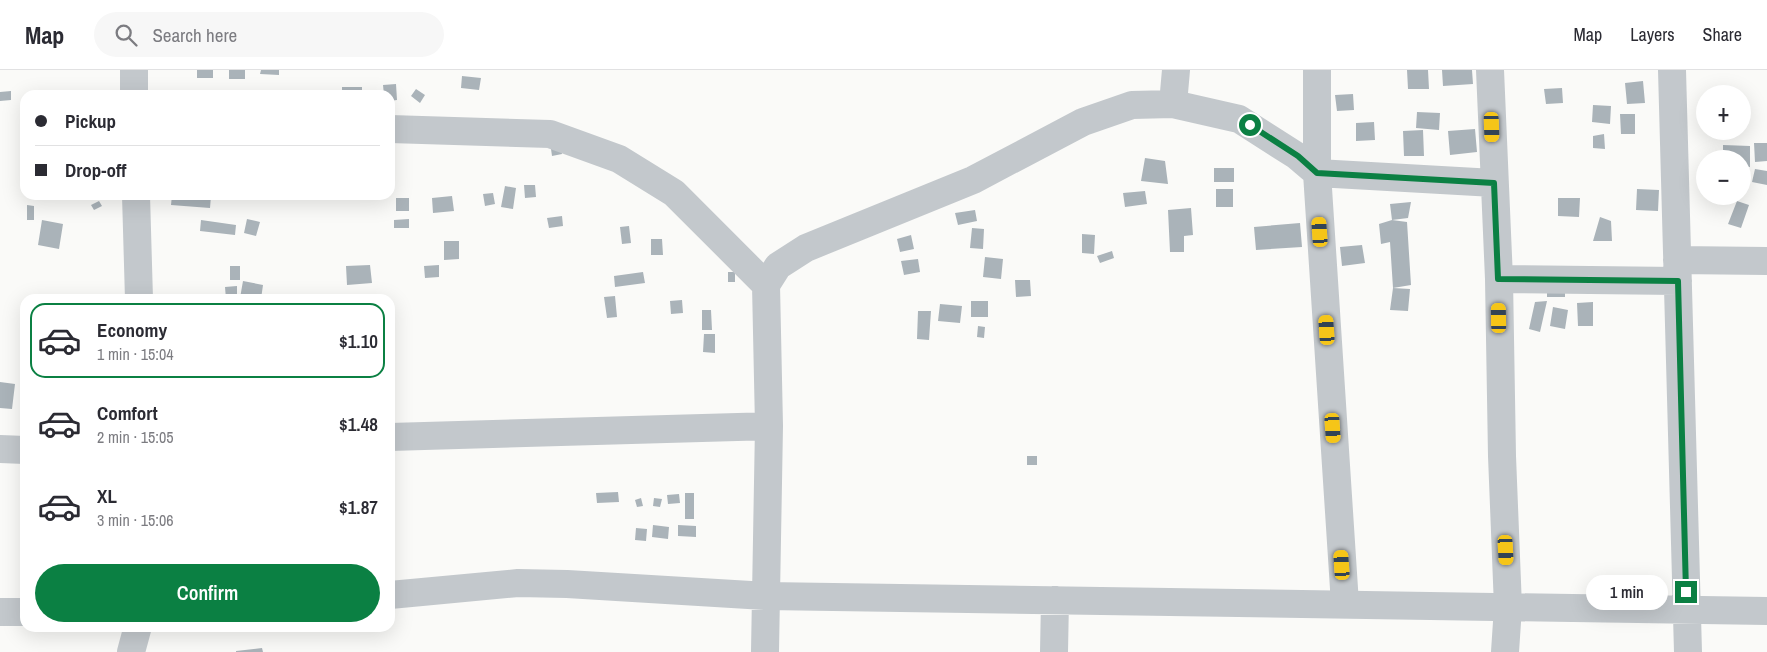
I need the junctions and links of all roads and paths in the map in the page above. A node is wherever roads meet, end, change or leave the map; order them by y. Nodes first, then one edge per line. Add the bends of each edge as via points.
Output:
1 (134, 70) edge
2 (1176, 70) edge
3 (1317, 70) edge
4 (1490, 70) edge
5 (1672, 70) edge
6 (134, 90) edge
7 (1173, 104) junction
8 (395, 129) edge
9 (1317, 173) junction
10 (1494, 183) junction
11 (136, 200) edge
12 (1767, 261) edge
13 (1677, 270) junction
14 (1498, 279) junction
15 (766, 286) junction
16 (139, 294) edge
17 (769, 426) junction
18 (395, 437) edge
19 (0, 449) edge
20 (20, 450) edge
21 (395, 595) edge
22 (766, 596) junction
23 (1055, 600) junction
24 (1345, 604) junction
25 (1508, 607) junction
26 (1687, 610) junction
27 (0, 612) edge
28 (20, 612) edge
29 (1767, 612) edge
30 (136, 632) edge
31 (131, 652) edge
32 (765, 652) edge
33 (1054, 652) edge
34 (1504, 652) edge
35 (1688, 652) edge

1 - 6 street
2 - 7 street
3 - 9 street
4 - 10 street
5 - 13 street
7 - 9 street via 1239,119 1298,156
7 - 15 street via 1132,105 1083,122 973,180 806,248 778,266
8 - 15 street via 550,134 618,159 674,193
9 - 10 street
9 - 24 street
10 - 14 street
11 - 16 street
12 - 13 street
13 - 14 street
13 - 26 street
14 - 25 street
15 - 17 street
17 - 18 street
17 - 22 street
19 - 20 street
21 - 22 street via 518,583
22 - 23 street
22 - 32 street
23 - 24 street
23 - 33 street
24 - 25 street
25 - 26 street
25 - 34 street
26 - 29 street
26 - 35 street
27 - 28 street
30 - 31 street

